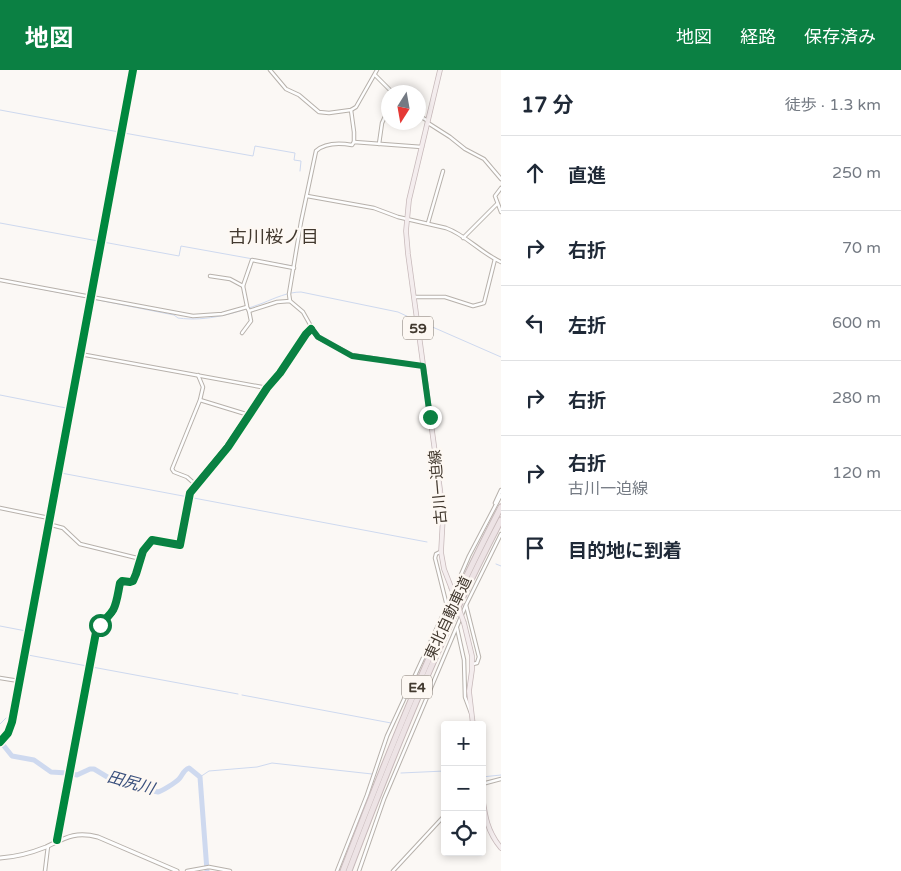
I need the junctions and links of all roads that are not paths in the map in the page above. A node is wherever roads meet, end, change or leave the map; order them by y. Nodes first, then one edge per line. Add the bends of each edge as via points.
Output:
1 (133, 70) edge
2 (270, 70) edge
3 (377, 70) edge
4 (440, 70) edge
5 (375, 75) junction
6 (385, 85) edge
7 (351, 110) junction
8 (428, 122) junction
9 (381, 130) edge
10 (354, 142) junction
11 (379, 144) junction
12 (422, 147) junction
13 (443, 172) dead end
14 (501, 179) edge
15 (501, 188) edge
16 (307, 196) junction
17 (497, 204) junction
18 (501, 212) edge
19 (407, 219) junction
20 (428, 223) junction
21 (464, 238) junction
22 (495, 259) junction
23 (501, 262) edge
24 (294, 268) junction
25 (210, 276) dead end
26 (0, 280) edge
27 (243, 286) junction
28 (91, 297) junction
29 (414, 297) junction
30 (290, 302) junction
31 (248, 309) junction
32 (312, 329) junction
33 (242, 333) dead end
34 (80, 354) junction
35 (423, 366) junction
36 (198, 375) junction
37 (267, 388) junction
38 (200, 400) junction
39 (248, 415) junction
40 (196, 485) junction
41 (501, 490) edge
42 (501, 495) edge
43 (498, 506) edge
44 (0, 508) edge
45 (49, 518) junction
46 (501, 520) edge
47 (48, 524) junction
48 (501, 534) edge
49 (441, 552) junction
50 (141, 559) junction
51 (466, 605) junction
52 (447, 606) junction
53 (456, 627) junction
54 (473, 664) junction
55 (0, 678) edge
56 (19, 681) junction
57 (472, 714) junction
58 (473, 721) edge
59 (0, 742) edge
60 (501, 780) edge
61 (486, 783) edge
62 (441, 819) edge
63 (486, 823) edge
64 (57, 840) junction
65 (48, 846) junction
66 (501, 848) edge
67 (0, 858) edge
68 (396, 868) junction
69 (45, 871) edge
70 (177, 871) edge
71 (187, 871) edge
72 (230, 871) edge
73 (337, 871) edge
74 (343, 871) edge
75 (349, 871) edge
76 (360, 871) edge
77 (393, 871) edge
78 (400, 871) edge

1 - 28 street
2 - 7 street via 286,89 299,95 319,112
3 - 5 street
4 - 8 main road, 古川一迫線 / 59
5 - 6 street
5 - 7 street via 357,106
7 - 10 street
8 - 12 main road, 古川一迫線 / 59
8 - 14 street via 465,150 484,159
9 - 11 street
10 - 11 street
10 - 16 street via 352,145 332,144 316,151
11 - 12 street
12 - 19 main road, 古川一迫線 / 59
13 - 20 street
15 - 17 street via 495,196
16 - 19 street via 374,208
16 - 24 street
17 - 18 street
17 - 21 street
19 - 20 street
19 - 29 main road, 古川一迫線 / 59
20 - 21 street via 452,230
21 - 22 street
22 - 23 street
22 - 29 street via 484,303 474,306 445,297
24 - 27 street via 252,260
24 - 30 street
25 - 27 street via 230,279
26 - 28 street
27 - 31 street
28 - 31 street via 193,316
28 - 34 street
29 - 35 main road, 古川一迫線 / 59
30 - 31 street
30 - 32 street via 303,312
31 - 33 street via 251,321
32 - 35 street via 318,337 352,356
32 - 37 street
34 - 36 street
34 - 45 street
35 - 49 main road, 古川一迫線 / 59 via 442,508
36 - 37 street
36 - 38 street via 203,386
37 - 39 street
38 - 39 street
38 - 40 street via 172,469
39 - 40 street
40 - 50 street via 188,496 180,545 152,540
41 - 43 street
42 - 43 street
43 - 52 street
43 - 74 highway, 東北自動車道 / E4 via 420,679
44 - 45 street
45 - 47 street
46 - 75 highway, 東北自動車道 / E4 via 426,681
47 - 50 street via 63,528 80,544
47 - 56 street
48 - 51 street
49 - 52 street via 435,558
49 - 54 main road, 古川一迫線 / 59, bridge via 464,623
50 - 64 street via 133,581 120,583 115,609 96,630
51 - 53 street
51 - 54 street via 479,657
52 - 73 street via 387,736
53 - 57 street via 464,660 465,697
53 - 76 street via 384,799
54 - 57 main road, 古川一迫線 / 59 via 469,691
55 - 56 street
56 - 59 street via 11,728
57 - 58 main road, 古川一迫線 / 59
60 - 61 street
62 - 68 street
63 - 66 main road
64 - 65 street
64 - 70 street via 91,835
65 - 67 street
65 - 69 street
68 - 77 street
68 - 78 street
71 - 72 street via 207,867

